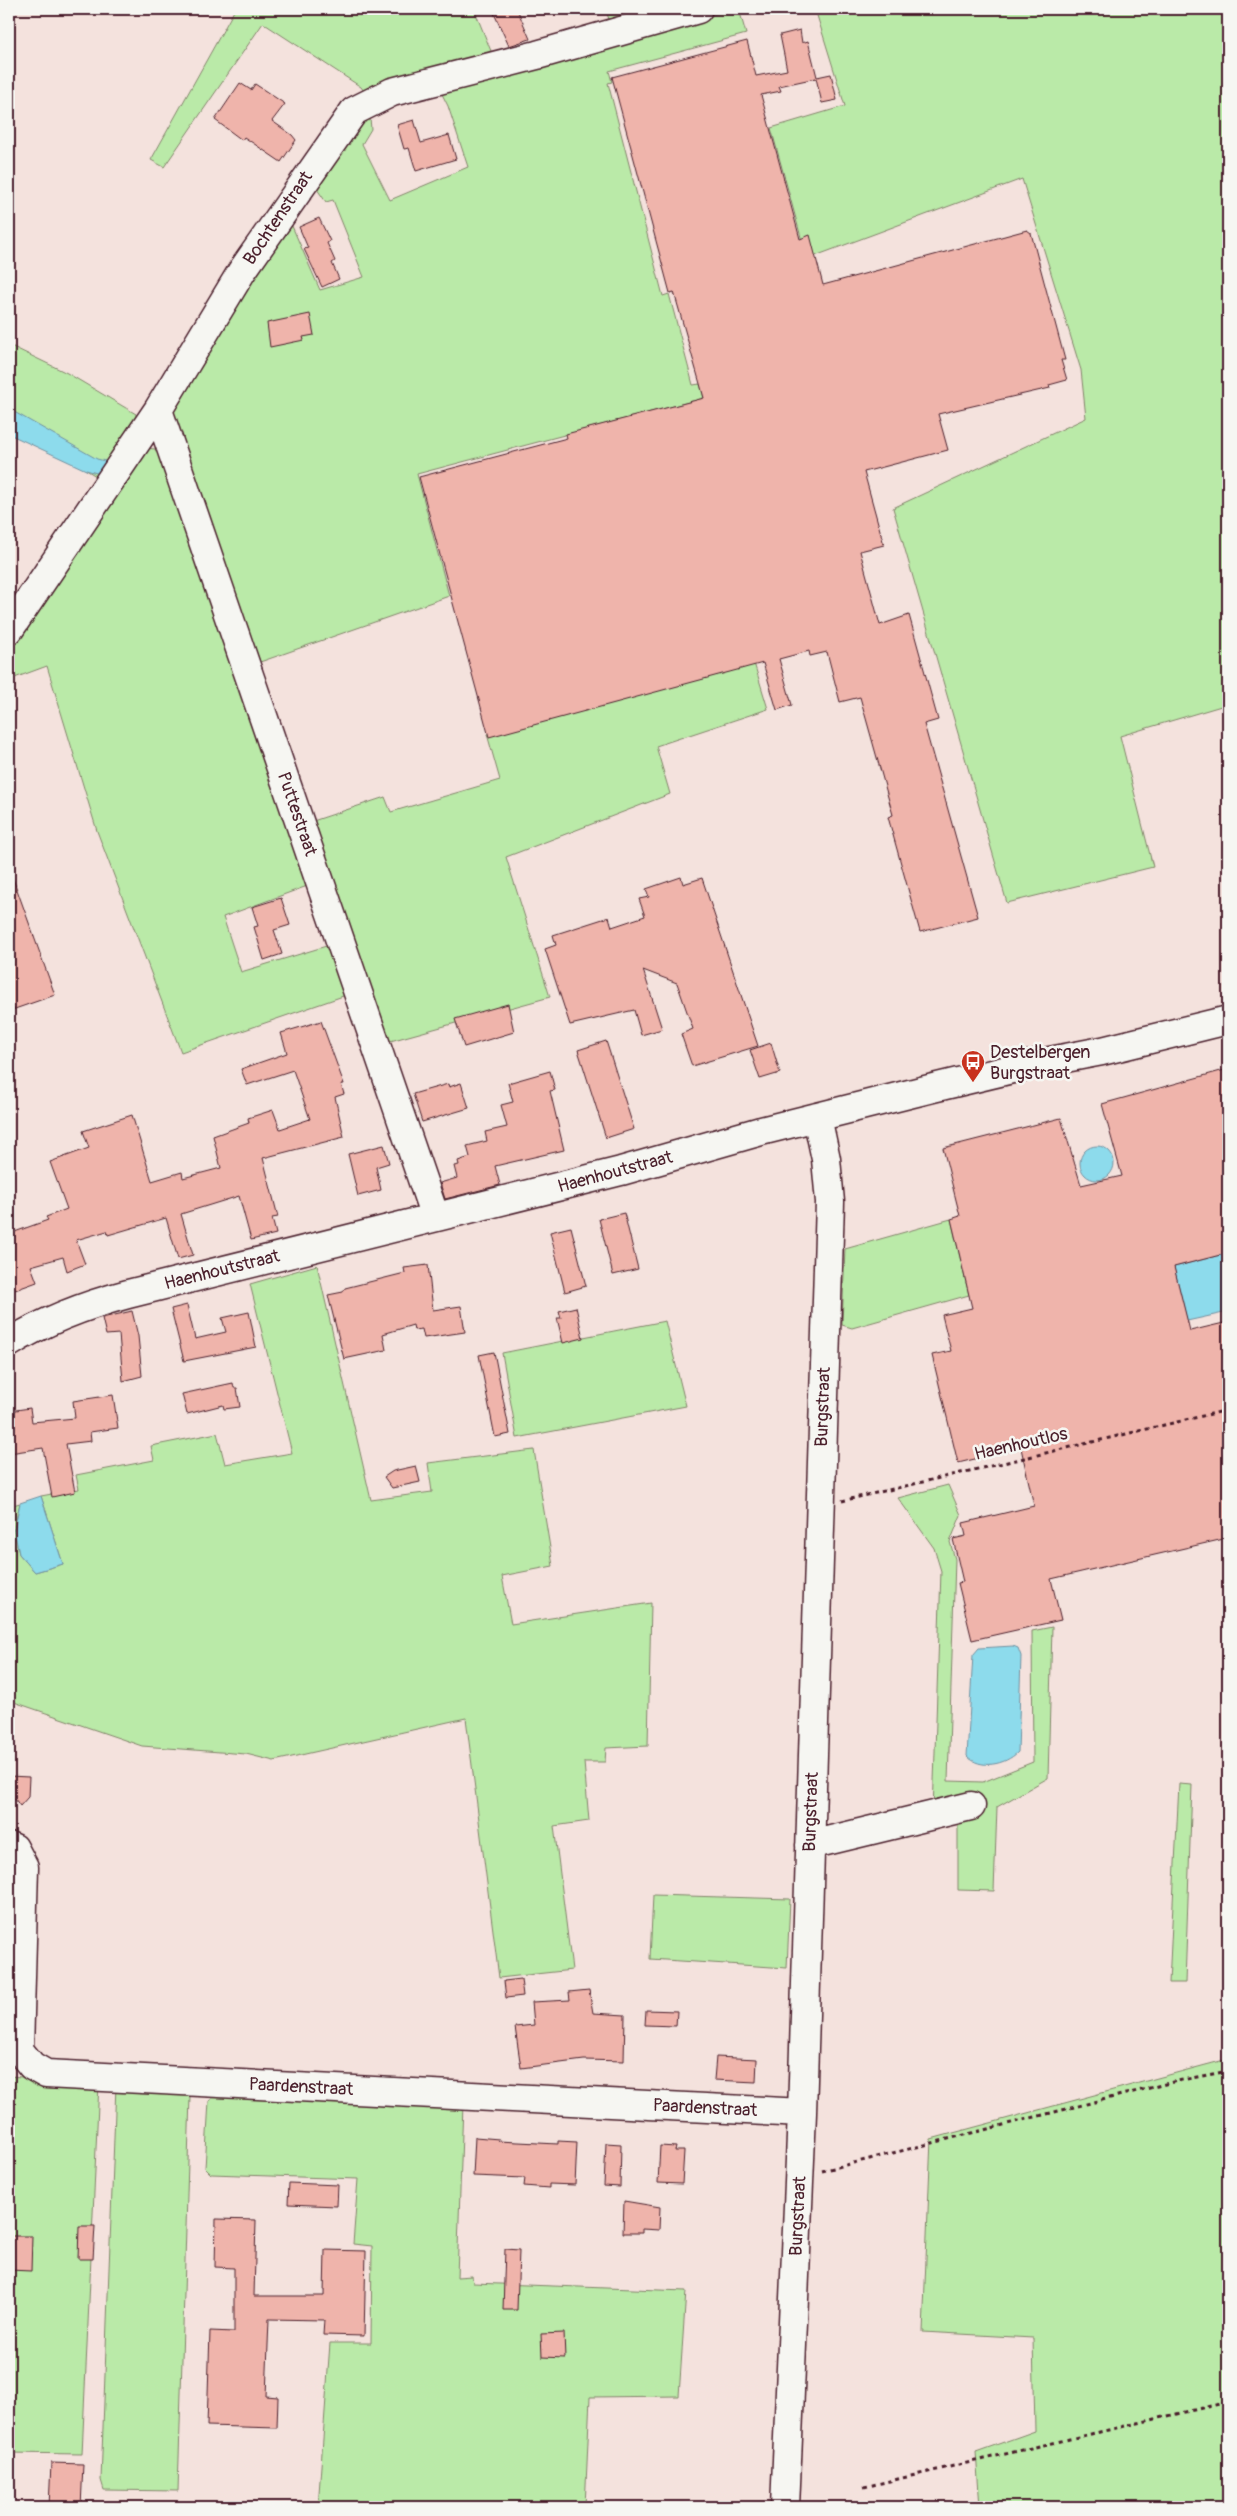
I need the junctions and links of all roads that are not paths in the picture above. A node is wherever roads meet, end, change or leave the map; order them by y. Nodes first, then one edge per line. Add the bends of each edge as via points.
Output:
1 (698, 9) edge
2 (158, 410) junction
3 (9, 630) edge
4 (1228, 1020) edge
5 (817, 1117) junction
6 (435, 1217) junction
7 (9, 1343) edge
8 (971, 1806) dead end
9 (810, 1845) junction
10 (9, 1846) edge
11 (802, 2114) junction
12 (785, 2507) edge

1 - 2 street, Bochtenstraat via 392,92 354,110 242,271
2 - 3 street, Bochtenstraat
2 - 6 street, Puttestraat
4 - 5 street, Haenhoutstraat
5 - 6 street, Haenhoutstraat
5 - 9 street, Burgstraat via 826,1159 830,1202
6 - 7 street, Haenhoutstraat via 95,1303 47,1321
8 - 9 street
9 - 11 street, Burgstraat
10 - 11 street, Paardenstraat via 14,1848 24,1867 20,2050 32,2066 46,2074
11 - 12 street, Burgstraat

